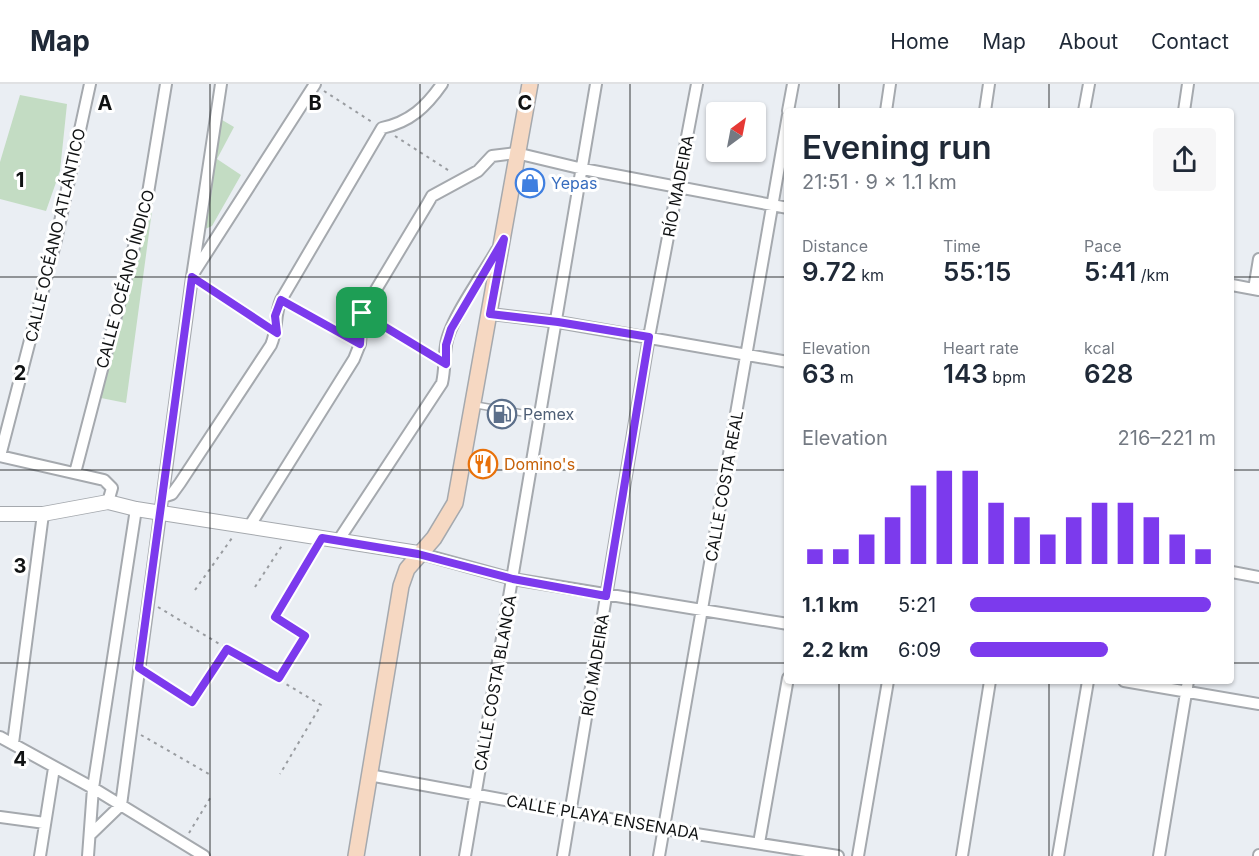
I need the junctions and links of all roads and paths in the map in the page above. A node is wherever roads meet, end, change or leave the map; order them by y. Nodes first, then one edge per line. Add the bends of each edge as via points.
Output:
1 (90, 84) edge
2 (166, 84) edge
3 (227, 84) edge
4 (314, 84) edge
5 (442, 84) edge
6 (530, 84) edge
7 (596, 84) edge
8 (697, 84) edge
9 (793, 84) edge
10 (890, 84) edge
11 (989, 84) edge
12 (1089, 84) edge
13 (1188, 84) edge
14 (220, 89) edge
15 (789, 108) edge
16 (886, 108) edge
17 (985, 108) edge
18 (1085, 108) edge
19 (1184, 108) edge
20 (382, 128) junction
21 (784, 135) edge
22 (516, 153) junction
23 (583, 169) junction
24 (463, 179) junction
25 (678, 188) junction
26 (771, 206) junction
27 (784, 208) edge
28 (504, 239) junction
29 (1259, 259) edge
30 (192, 277) junction
31 (1234, 285) edge
32 (1256, 289) edge
33 (281, 300) junction
34 (362, 313) junction
35 (490, 314) junction
36 (558, 322) junction
37 (277, 333) junction
38 (649, 337) junction
39 (360, 344) junction
40 (747, 356) junction
41 (784, 361) edge
42 (446, 364) junction
43 (474, 404) junction
44 (541, 416) junction
45 (0, 456) edge
46 (75, 473) junction
47 (163, 497) junction
48 (108, 502) junction
49 (136, 509) junction
50 (160, 513) junction
51 (0, 514) edge
52 (43, 514) junction
53 (245, 526) junction
54 (291, 533) junction
55 (322, 538) junction
56 (338, 541) junction
57 (418, 554) junction
58 (1234, 572) edge
59 (1259, 577) edge
60 (513, 579) junction
61 (255, 587) dead end
62 (195, 590) dead end
63 (606, 596) junction
64 (148, 600) junction
65 (702, 610) junction
66 (784, 623) edge
67 (227, 649) junction
68 (139, 668) junction
69 (279, 678) junction
70 (787, 684) edge
71 (887, 684) edge
72 (990, 684) edge
73 (1087, 684) edge
74 (1162, 684) edge
75 (1187, 686) edge
76 (1259, 704) edge
77 (130, 729) junction
78 (0, 737) edge
79 (13, 743) junction
80 (54, 768) junction
81 (209, 774) dead end
82 (280, 774) dead end
83 (369, 775) junction
84 (93, 788) junction
85 (213, 795) dead end
86 (476, 795) junction
87 (121, 805) junction
88 (571, 812) junction
89 (0, 817) edge
90 (45, 823) junction
91 (664, 829) junction
92 (91, 834) junction
93 (183, 843) junction
94 (759, 843) junction
95 (40, 856) edge
96 (88, 856) edge
97 (204, 856) edge
98 (356, 856) edge
99 (465, 856) edge
100 (563, 856) edge
101 (659, 856) edge
102 (838, 856) edge
103 (858, 856) edge
104 (962, 856) edge
105 (1058, 856) edge
106 (1159, 856) edge

1 - 45 street, CALLE OCÉANO ATLÁNTICO via 56,240
2 - 46 street, CALLE OCÉANO ÍNDICO via 148,193
3 - 14 street
4 - 20 path
4 - 30 street
5 - 20 street via 417,114
6 - 22 main road
7 - 23 street, CALLE COSTA BLANCA
8 - 25 street, RÍO MADEIRA
9 - 15 street, CALLE COSTA REAL
10 - 16 street
11 - 17 street
12 - 18 street
13 - 19 street
14 - 30 street
20 - 24 path
20 - 33 street
21 - 26 street, CALLE COSTA REAL
22 - 23 street
22 - 24 street via 492,156 478,171
22 - 28 main road
23 - 25 street
23 - 36 street, CALLE COSTA BLANCA
24 - 34 street via 432,196
25 - 26 street
25 - 38 street, RÍO MADEIRA
26 - 27 street
26 - 40 street, CALLE COSTA REAL
28 - 35 main road
28 - 42 street via 451,329
29 - 32 street
30 - 37 path
30 - 47 street
31 - 32 street
33 - 37 street via 275,316
33 - 39 path
34 - 39 street
34 - 42 path
35 - 36 street
35 - 43 main road
36 - 38 street
36 - 44 street, CALLE COSTA BLANCA
37 - 47 street via 180,483 172,494
38 - 40 street
38 - 63 street, RÍO MADEIRA
39 - 53 street
40 - 41 street
40 - 65 street, CALLE COSTA REAL
42 - 56 street via 442,383
43 - 44 lane
43 - 57 main road via 455,503 434,538
44 - 60 street, CALLE COSTA BLANCA
45 - 46 street
46 - 48 street via 108,483 112,488
47 - 50 street
48 - 49 street
48 - 52 street
49 - 50 street
49 - 84 street
50 - 53 street
50 - 64 street
51 - 52 street
52 - 79 street
53 - 54 street
53 - 62 path
54 - 55 street
54 - 61 path
55 - 56 street
55 - 69 path via 275,617 305,636
56 - 57 street
57 - 60 street
57 - 83 main road via 401,586
58 - 59 street
60 - 63 street
60 - 86 street, CALLE COSTA BLANCA
63 - 65 street
63 - 88 street, RÍO MADEIRA
64 - 67 path
64 - 68 street
65 - 66 street
65 - 91 street, CALLE COSTA REAL
67 - 68 path via 192,702
67 - 69 path
68 - 77 street
69 - 82 path via 321,705
70 - 94 street
71 - 103 street
72 - 104 street
73 - 105 street
74 - 75 street
75 - 76 street
75 - 106 street
77 - 81 path
77 - 87 street
78 - 79 street
79 - 80 street
80 - 84 street
80 - 90 street
83 - 86 street, CALLE PLAYA ENSENADA
83 - 98 main road
84 - 87 street
84 - 92 street
85 - 93 path
86 - 88 street, CALLE PLAYA ENSENADA
86 - 99 street, CALLE COSTA BLANCA
87 - 92 street
87 - 93 street
88 - 91 street, CALLE PLAYA ENSENADA
88 - 100 street, RÍO MADEIRA
89 - 90 street
90 - 95 street
91 - 94 street, CALLE PLAYA ENSENADA
91 - 101 street, CALLE COSTA REAL
92 - 96 street
93 - 97 street
94 - 102 street, CALLE PLAYA ENSENADA

